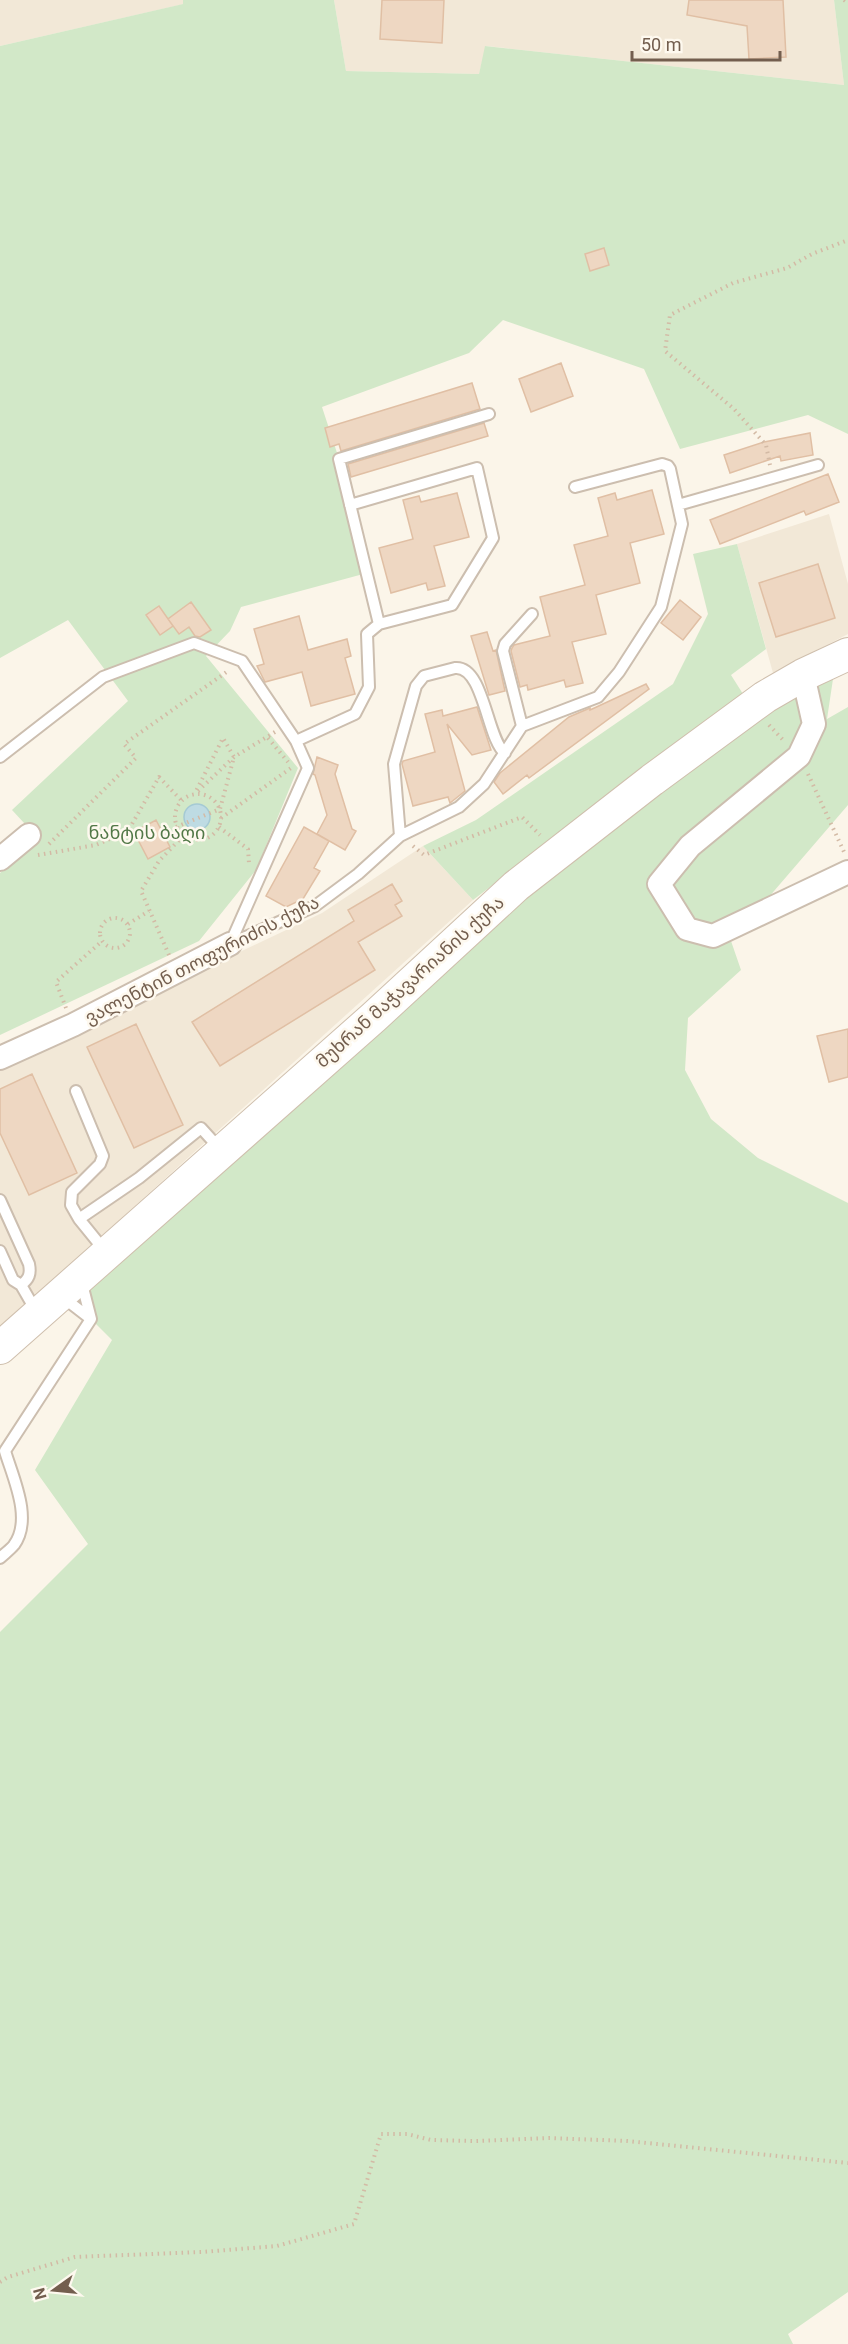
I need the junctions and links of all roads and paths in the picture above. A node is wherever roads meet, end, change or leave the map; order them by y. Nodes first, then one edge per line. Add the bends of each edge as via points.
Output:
1 (844, 0) edge
2 (848, 3) edge
3 (848, 240) edge
4 (489, 414) dead end
5 (818, 465) dead end
6 (773, 478) junction
7 (575, 487) dead end
8 (350, 505) junction
9 (678, 505) junction
10 (532, 614) dead end
11 (379, 624) junction
12 (848, 654) edge
13 (242, 661) junction
14 (803, 675) junction
15 (751, 708) junction
16 (284, 725) junction
17 (522, 726) junction
18 (268, 738) junction
19 (296, 741) junction
20 (505, 753) junction
21 (799, 756) junction
22 (0, 757) edge
23 (234, 757) junction
24 (195, 793) junction
25 (181, 800) junction
26 (220, 809) junction
27 (221, 818) junction
28 (176, 827) junction
29 (219, 827) junction
30 (183, 836) junction
31 (400, 836) junction
32 (31, 849) junction
33 (558, 853) junction
34 (0, 859) edge
35 (847, 865) edge
36 (259, 880) junction
37 (149, 911) junction
38 (128, 924) junction
39 (102, 941) junction
40 (230, 944) junction
41 (176, 973) junction
42 (73, 1025) junction
43 (0, 1058) edge
44 (76, 1091) dead end
45 (222, 1150) junction
46 (0, 1200) edge
47 (79, 1219) junction
48 (0, 1251) edge
49 (107, 1253) junction
50 (81, 1277) junction
51 (21, 1285) junction
52 (45, 1309) junction
53 (91, 1319) junction
54 (5, 1340) edge
55 (3, 1453) edge
56 (0, 1558) edge
57 (848, 2163) edge
58 (0, 2282) edge

1 - 2 path
3 - 6 path via 787,268 734,283 670,315 665,351 734,410 766,446
4 - 8 lane via 339,459
5 - 6 lane
6 - 9 lane
7 - 9 lane via 665,464 670,469
8 - 11 lane
8 - 11 lane via 477,468 493,538 452,605
9 - 17 lane via 682,524 661,607 619,672 598,697
10 - 17 lane via 503,651
11 - 19 lane via 367,634 369,687 355,714
12 - 14 main road, მუხრან მაჭავარიანის ქუჩა
13 - 16 lane
13 - 22 lane via 194,643 103,677
13 - 32 path via 124,744 136,758
14 - 15 main road, მუხრან მაჭავარიანის ქუჩა
14 - 21 street via 814,724
15 - 21 path
15 - 33 main road, მუხრან მაჭავარიანის ქუჩა
16 - 18 path
16 - 19 lane
17 - 20 lane, ვალენტინ თოფურიძის ქუჩა
18 - 23 path
18 - 27 path via 292,767
19 - 36 lane via 308,768
20 - 31 lane, ვალენტინ თოფურიძის ქუჩა via 484,784 459,807
20 - 31 lane via 496,743 483,698 466,671 460,667 424,676 416,686 394,764
21 - 35 path via 843,847
21 - 35 street via 690,846 659,884 687,929 713,936
23 - 24 path
23 - 24 path via 223,738
23 - 26 path
24 - 25 path
24 - 26 path via 214,800
25 - 28 path via 174,815
25 - 32 path via 159,777 128,831 96,845
26 - 27 path
26 - 28 path
27 - 29 path
28 - 30 path
29 - 30 path via 210,838 196,841
29 - 36 path via 248,849 251,875
30 - 37 path via 159,861 141,891
31 - 33 path via 424,855 522,817
31 - 40 lane, ვალენტინ თოფურიძის ქუჩა via 315,906
32 - 34 street
33 - 45 main road, მუხრან მაჭავარიანის ქუჩა via 516,886
36 - 40 lane
37 - 38 path
37 - 41 path
38 - 39 path via 117,917 110,918 100,928
38 - 39 path via 130,938 126,944 114,948
39 - 42 path via 56,982
40 - 41 street, ვალენტინ თოფურიძის ქუჩა
41 - 42 street, ვალენტინ თოფურიძის ქუჩა
42 - 43 street, ვალენტინ თოფურიძის ქუჩა
44 - 47 lane via 103,1156 72,1192 71,1205
45 - 47 lane via 201,1128 139,1178
45 - 49 main road, მუხრან მაჭავარიანის ქუჩა
46 - 51 lane via 29,1264 31,1273
47 - 49 lane
48 - 51 lane via 13,1280
49 - 50 main road, მუხრან მაჭავარიანის ქუჩა
50 - 52 main road, მუხრან მაჭავარიანის ქუჩა
50 - 53 lane
51 - 52 lane
52 - 53 lane via 61,1299
52 - 54 main road, მუხრან მაჭავარიანის ქუჩა
53 - 55 lane
55 - 56 lane via 20,1500 23,1521 15,1544
57 - 58 path via 627,2141 431,2140 407,2134 381,2134 354,2224 277,2246 75,2257

